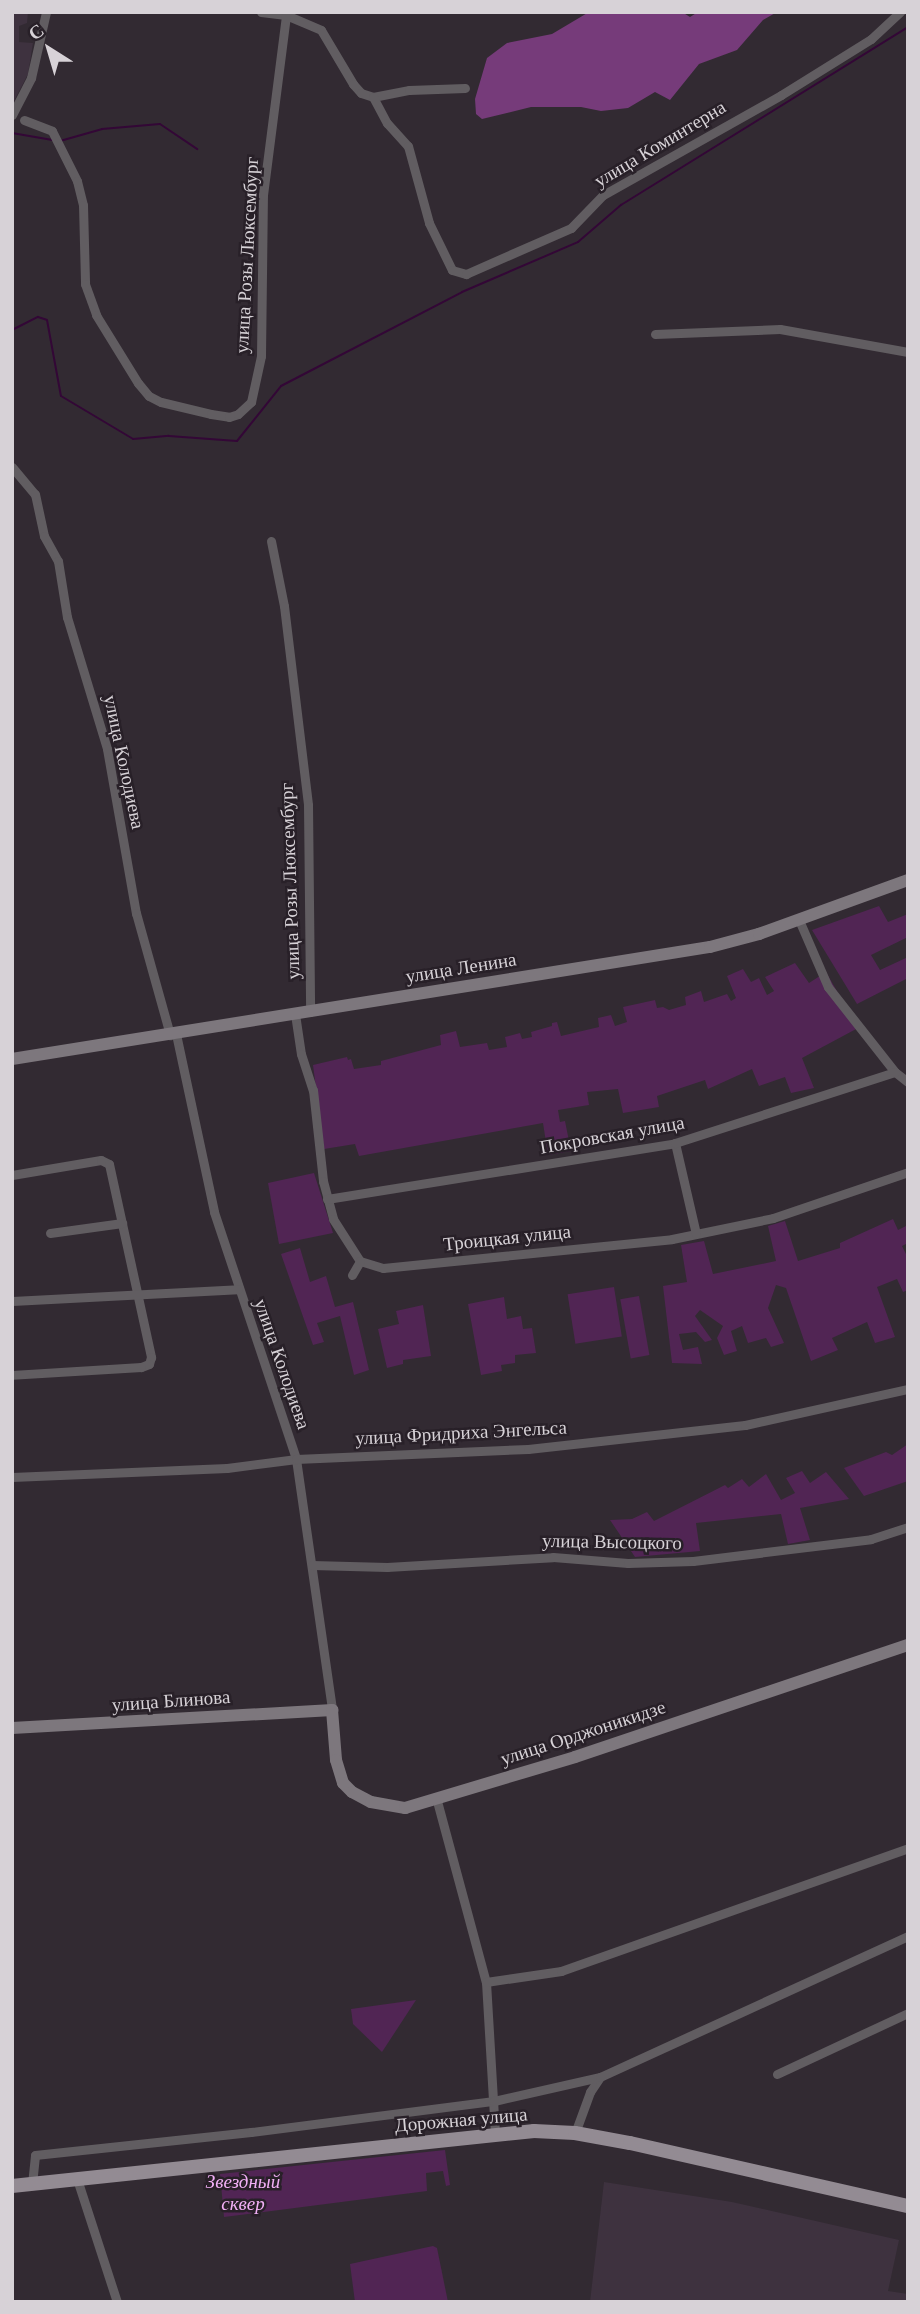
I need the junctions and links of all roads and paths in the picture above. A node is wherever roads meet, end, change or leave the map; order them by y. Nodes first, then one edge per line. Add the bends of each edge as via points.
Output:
1 (46, 12) edge
2 (261, 12) edge
3 (900, 12) edge
4 (288, 13) edge
5 (464, 88) dead end
6 (373, 97) junction
7 (12, 115) edge
8 (24, 120) dead end
9 (655, 334) dead end
10 (908, 352) edge
11 (12, 467) edge
12 (271, 541) dead end
13 (908, 880) edge
14 (799, 920) junction
15 (310, 1012) junction
16 (295, 1014) junction
17 (173, 1035) junction
18 (12, 1059) edge
19 (895, 1072) junction
20 (908, 1082) edge
21 (676, 1143) junction
22 (908, 1172) edge
23 (12, 1175) edge
24 (327, 1199) junction
25 (122, 1223) junction
26 (50, 1233) dead end
27 (696, 1234) junction
28 (360, 1261) junction
29 (352, 1275) dead end
30 (238, 1289) junction
31 (137, 1292) junction
32 (12, 1301) edge
33 (12, 1375) edge
34 (908, 1389) edge
35 (296, 1459) junction
36 (12, 1477) edge
37 (908, 1527) edge
38 (312, 1564) junction
39 (908, 1645) edge
40 (332, 1710) junction
41 (12, 1728) edge
42 (437, 1801) junction
43 (908, 1849) edge
44 (908, 1936) edge
45 (486, 1982) junction
46 (908, 2014) edge
47 (777, 2074) dead end
48 (600, 2077) junction
49 (494, 2101) junction
50 (495, 2133) junction
51 (575, 2133) junction
52 (77, 2179) junction
53 (33, 2184) junction
54 (12, 2186) edge
55 (908, 2206) edge
56 (117, 2302) edge

1 - 7 street via 31,78
2 - 4 street
3 - 6 street, улица Коминтерна via 871,39 781,95 603,195 571,228 466,274 452,270 429,223 408,146 387,123
4 - 6 street via 321,30 353,84 360,93
4 - 8 street, улица Розы Люксембург via 263,195 261,356 251,402 238,414 211,414 161,402 138,383 96,315 85,284 83,205 77,181 52,131
5 - 6 street
9 - 10 street via 780,329
11 - 17 street, улица Колодиева via 36,494 44,536 58,561 67,617 107,749 136,913
12 - 15 street, улица Розы Люксембург via 284,606 308,805
13 - 14 main road, улица Ленина
14 - 15 main road, улица Ленина via 710,947
14 - 19 street via 828,987
15 - 16 main road, улица Ленина
16 - 17 main road, улица Ленина
16 - 24 street via 313,1090
17 - 18 main road, улица Ленина
17 - 30 street, улица Колодиева via 208,1188
19 - 20 street
19 - 21 street, Покровская улица
21 - 24 street, Покровская улица
21 - 27 street
22 - 27 street, Троицкая улица via 773,1218
23 - 25 street via 101,1160 109,1164
24 - 28 street via 333,1219
25 - 26 street
25 - 31 street
27 - 28 street, Троицкая улица via 383,1268
28 - 29 street
30 - 31 street
30 - 35 street, улица Колодиева
31 - 32 street
31 - 33 street via 151,1357 146,1366
34 - 35 street, улица Фридриха Энгельса via 732,1427 528,1449
35 - 36 street, улица Фридриха Энгельса via 228,1468
35 - 38 street, улица Колодиева
37 - 38 street, улица Высоцкого via 871,1539 693,1560 628,1563 553,1557 387,1567
38 - 40 street, улица Колодиева
39 - 42 main road, улица Орджоникидзе
40 - 41 main road, улица Блинова
40 - 42 main road, улица Орджоникидзе via 339,1772 352,1793 387,1807
42 - 45 street
43 - 45 street via 561,1971
44 - 48 street
45 - 49 street
46 - 47 street
48 - 49 street
48 - 51 street
49 - 50 street
49 - 53 street via 36,2155
50 - 51 main road, Дорожная улица
50 - 52 main road, Дорожная улица
51 - 55 main road, Дорожная улица
52 - 53 main road, Дорожная улица
52 - 56 street
53 - 54 main road, Дорожная улица

